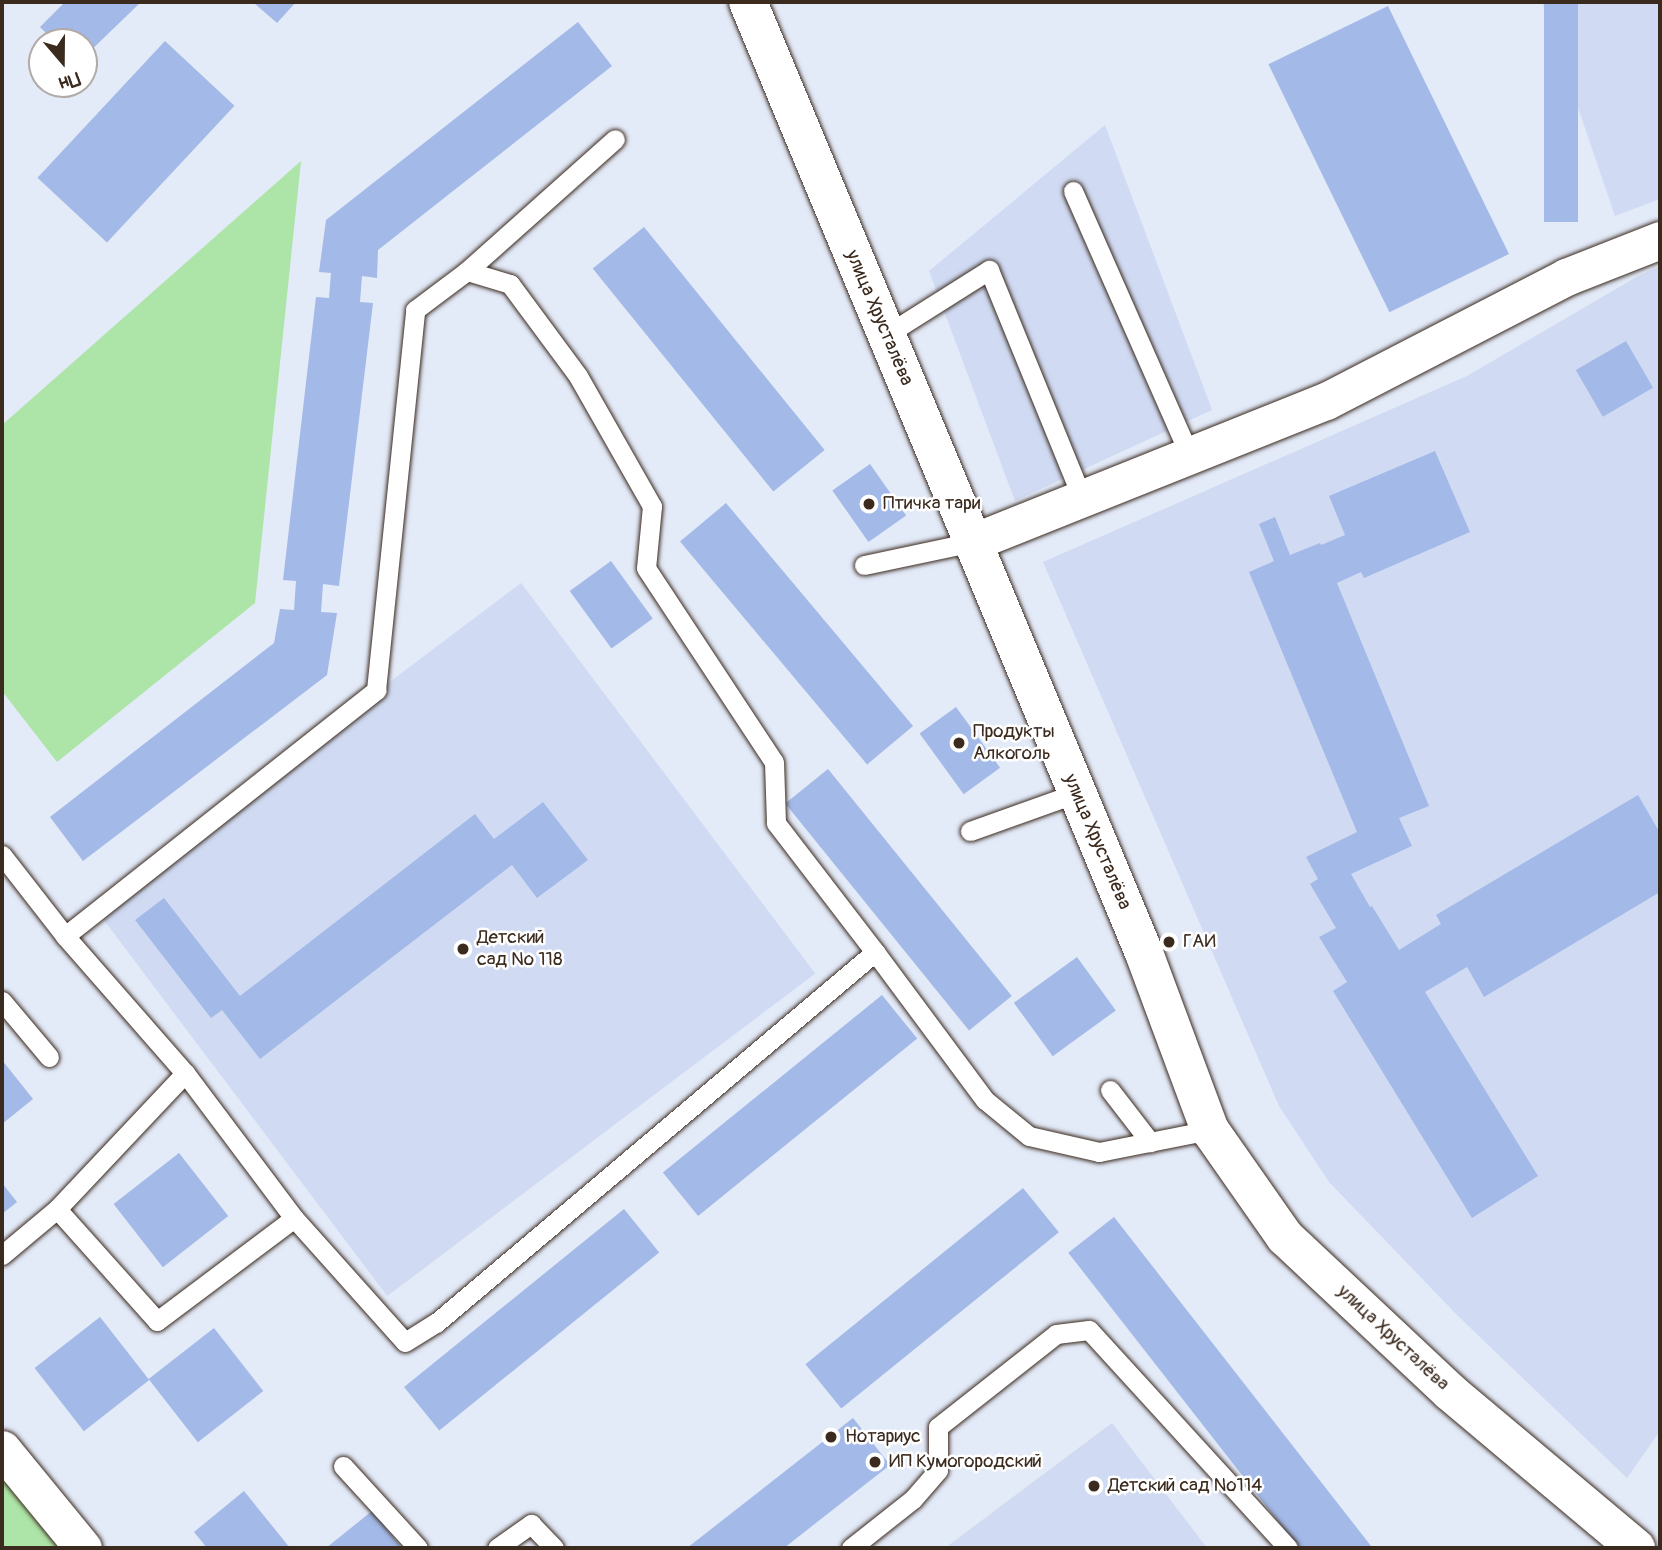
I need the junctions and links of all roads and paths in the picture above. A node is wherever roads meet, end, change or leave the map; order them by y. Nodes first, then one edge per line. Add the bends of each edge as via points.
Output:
1 (748, 2) edge
2 (615, 139) dead end
3 (1073, 191) dead end
4 (1660, 240) edge
5 (467, 271) junction
6 (886, 335) junction
7 (1190, 456) junction
8 (1083, 500) junction
9 (973, 542) junction
10 (864, 565) dead end
11 (1077, 793) junction
12 (970, 831) dead end
13 (2, 855) edge
14 (65, 936) junction
15 (874, 952) junction
16 (2, 1001) edge
17 (49, 1057) dead end
18 (185, 1073) junction
19 (1110, 1090) dead end
20 (1210, 1130) junction
21 (1150, 1142) junction
22 (57, 1209) junction
23 (294, 1218) junction
24 (2, 1255) edge
25 (2, 1449) edge
26 (343, 1466) dead end
27 (83, 1548) edge
28 (418, 1548) edge
29 (497, 1548) edge
30 (554, 1548) edge
31 (851, 1548) edge
32 (1288, 1548) edge
33 (1636, 1548) edge

1 - 6 main road, улица Хрусталёва
2 - 5 lane
3 - 7 lane
4 - 7 street via 1566,277 1326,401
5 - 14 lane via 415,310 376,690
5 - 15 lane via 510,284 578,376 652,506 646,568 774,762 776,823
6 - 8 lane via 989,270
6 - 9 main road, улица Хрусталёва
7 - 8 street
8 - 9 street
9 - 10 lane
9 - 11 main road, улица Хрусталёва
11 - 12 lane
11 - 20 main road, улица Хрусталёва via 1144,953
13 - 14 lane
14 - 18 lane
15 - 21 lane via 985,1100 1030,1136 1099,1152
15 - 23 lane via 436,1323 405,1342
16 - 17 lane
18 - 22 lane
18 - 23 lane
19 - 21 lane
20 - 21 lane
20 - 33 main road, улица Хрусталёва via 1285,1237 1450,1392
22 - 23 lane via 157,1321
22 - 24 lane
25 - 27 street
26 - 28 lane
29 - 30 lane via 531,1524
31 - 32 lane via 913,1499 939,1470 938,1426 1056,1334 1089,1330

